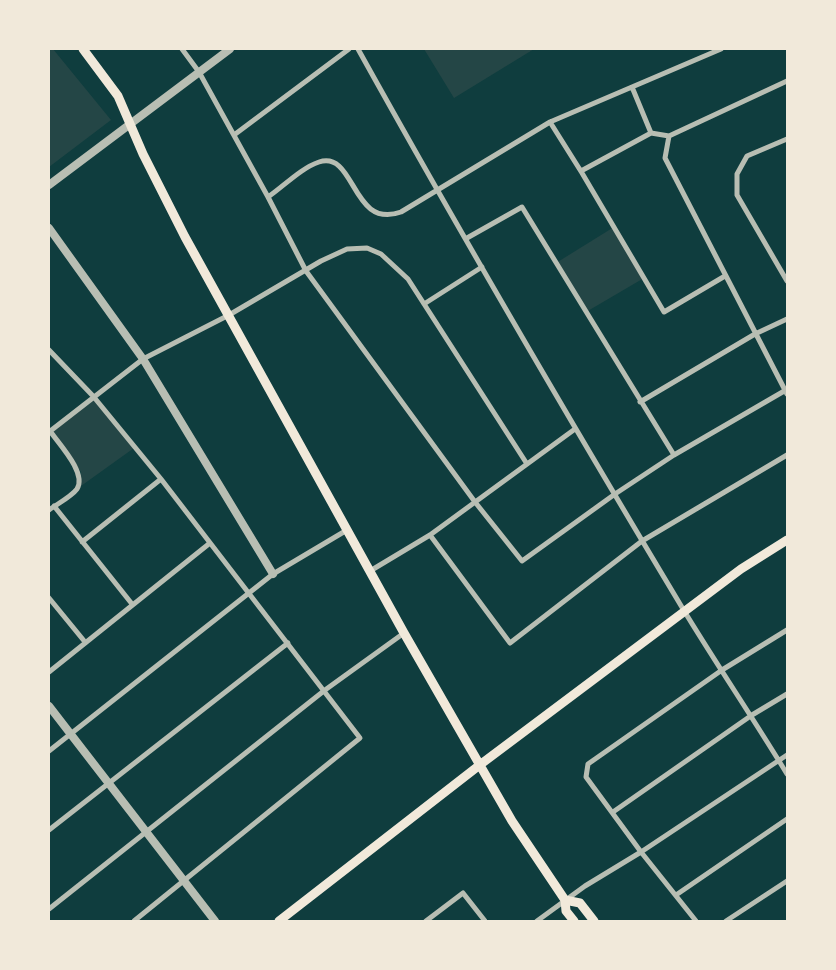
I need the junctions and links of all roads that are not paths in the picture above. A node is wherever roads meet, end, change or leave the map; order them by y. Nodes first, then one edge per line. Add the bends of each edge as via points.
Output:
1 (83, 49) edge
2 (182, 49) edge
3 (230, 49) edge
4 (349, 49) edge
5 (358, 49) edge
6 (721, 49) edge
7 (199, 72) junction
8 (787, 81) edge
9 (632, 87) junction
10 (550, 122) junction
11 (130, 125) junction
12 (651, 133) junction
13 (234, 135) junction
14 (668, 136) junction
15 (786, 141) edge
16 (582, 171) junction
17 (49, 185) edge
18 (437, 191) junction
19 (268, 197) junction
20 (49, 228) edge
21 (467, 238) junction
22 (482, 267) junction
23 (306, 271) junction
24 (725, 276) junction
25 (787, 281) edge
26 (424, 304) junction
27 (229, 315) junction
28 (787, 319) edge
29 (755, 334) junction
30 (49, 351) edge
31 (143, 359) junction
32 (786, 392) edge
33 (92, 396) junction
34 (640, 402) junction
35 (575, 429) junction
36 (49, 432) edge
37 (674, 455) junction
38 (787, 455) edge
39 (527, 464) junction
40 (161, 479) junction
41 (615, 494) junction
42 (475, 502) junction
43 (54, 506) junction
44 (49, 510) edge
45 (347, 530) junction
46 (430, 535) junction
47 (787, 540) edge
48 (642, 541) junction
49 (82, 542) junction
50 (210, 543) junction
51 (370, 572) junction
52 (274, 574) junction
53 (249, 594) junction
54 (49, 598) edge
55 (132, 604) junction
56 (685, 611) junction
57 (787, 630) edge
58 (404, 633) junction
59 (84, 642) junction
60 (288, 643) junction
61 (722, 670) junction
62 (49, 672) edge
63 (325, 690) junction
64 (787, 694) edge
65 (49, 706) edge
66 (752, 715) junction
67 (71, 734) junction
68 (49, 751) edge
69 (787, 755) edge
70 (778, 759) junction
71 (480, 764) junction
72 (787, 774) edge
73 (108, 784) junction
74 (613, 812) junction
75 (787, 819) edge
76 (49, 830) edge
77 (146, 833) junction
78 (641, 852) junction
79 (787, 881) edge
80 (185, 882) junction
81 (676, 895) junction
82 (565, 900) junction
83 (49, 909) edge
84 (134, 921) edge
85 (215, 921) edge
86 (279, 921) edge
87 (426, 921) edge
88 (485, 921) edge
89 (537, 921) edge
90 (574, 921) edge
91 (594, 921) edge
92 (696, 921) edge
93 (726, 921) edge

1 - 11 main road via 118,96
2 - 7 street
3 - 7 street
4 - 13 street
5 - 18 street
6 - 9 street
7 - 11 street
7 - 13 street
8 - 14 street
9 - 10 street
9 - 12 street
10 - 16 street
10 - 18 street
11 - 17 street
11 - 27 main road
12 - 14 street
12 - 16 street
13 - 19 street
14 - 24 street via 665,158
15 - 25 street via 746,156 737,174 737,195
16 - 24 street via 664,312
18 - 19 street via 401,212 391,216 380,215 368,207 339,166 331,161 320,161
18 - 21 street
19 - 23 street
20 - 31 street
21 - 22 street
21 - 34 street via 522,207
22 - 26 street
22 - 35 street
23 - 26 street via 347,249 367,248 395,265
23 - 27 street
23 - 42 street
24 - 29 street
26 - 39 street
27 - 31 street
27 - 45 main road
28 - 29 street
29 - 32 street
29 - 34 street
30 - 33 street
31 - 33 street
31 - 52 street
32 - 37 street
33 - 36 street
33 - 40 street
34 - 37 street
35 - 39 street
35 - 41 street
36 - 43 street via 78,472 79,483 76,490
37 - 41 street
38 - 48 street
39 - 42 street
40 - 49 street
40 - 50 street
41 - 42 street via 522,561
41 - 48 street
42 - 46 street
43 - 44 street
43 - 49 street
45 - 51 main road
45 - 52 street
46 - 48 street via 510,643
46 - 51 street
47 - 56 main road
48 - 56 street
49 - 55 street
50 - 53 street
50 - 55 street
51 - 58 main road
52 - 53 street
53 - 60 street
53 - 67 street
54 - 59 street
55 - 59 street
56 - 61 street
56 - 71 main road
57 - 61 street
58 - 63 street
58 - 71 main road
59 - 62 street
60 - 63 street
60 - 73 street
61 - 66 street
61 - 74 street via 588,764 586,777
63 - 77 street
63 - 80 street via 360,738
64 - 66 street
65 - 67 street
66 - 70 street
66 - 74 street
67 - 68 street
67 - 73 street
69 - 70 street
70 - 72 street
70 - 78 street
71 - 82 main road via 512,821
71 - 86 main road
73 - 76 street
73 - 77 street
74 - 78 street
75 - 81 street
77 - 80 street
77 - 83 street
78 - 81 street
78 - 82 street
79 - 93 street
80 - 84 street
80 - 85 street
81 - 92 street
82 - 89 street
82 - 90 main road via 566,911
82 - 91 main road via 580,903
87 - 88 street via 463,893

